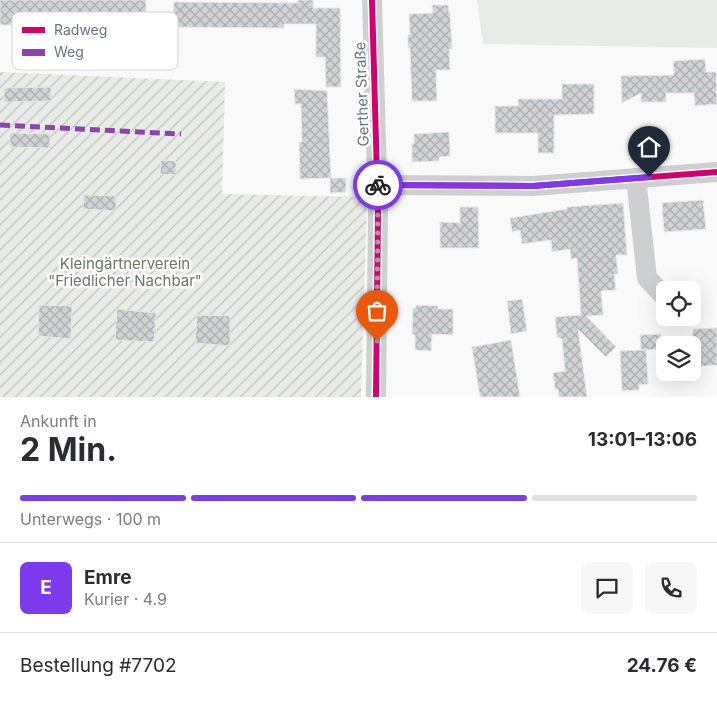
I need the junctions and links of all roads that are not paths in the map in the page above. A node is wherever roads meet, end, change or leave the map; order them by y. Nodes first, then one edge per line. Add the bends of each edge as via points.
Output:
1 (372, 0) edge
2 (717, 172) edge
3 (636, 178) junction
4 (377, 185) junction
5 (656, 288) edge
6 (376, 397) edge

1 - 4 street, Gerther Straße
2 - 3 street
3 - 4 street via 533,186
3 - 5 street via 647,278
4 - 6 street, Gerther Straße

